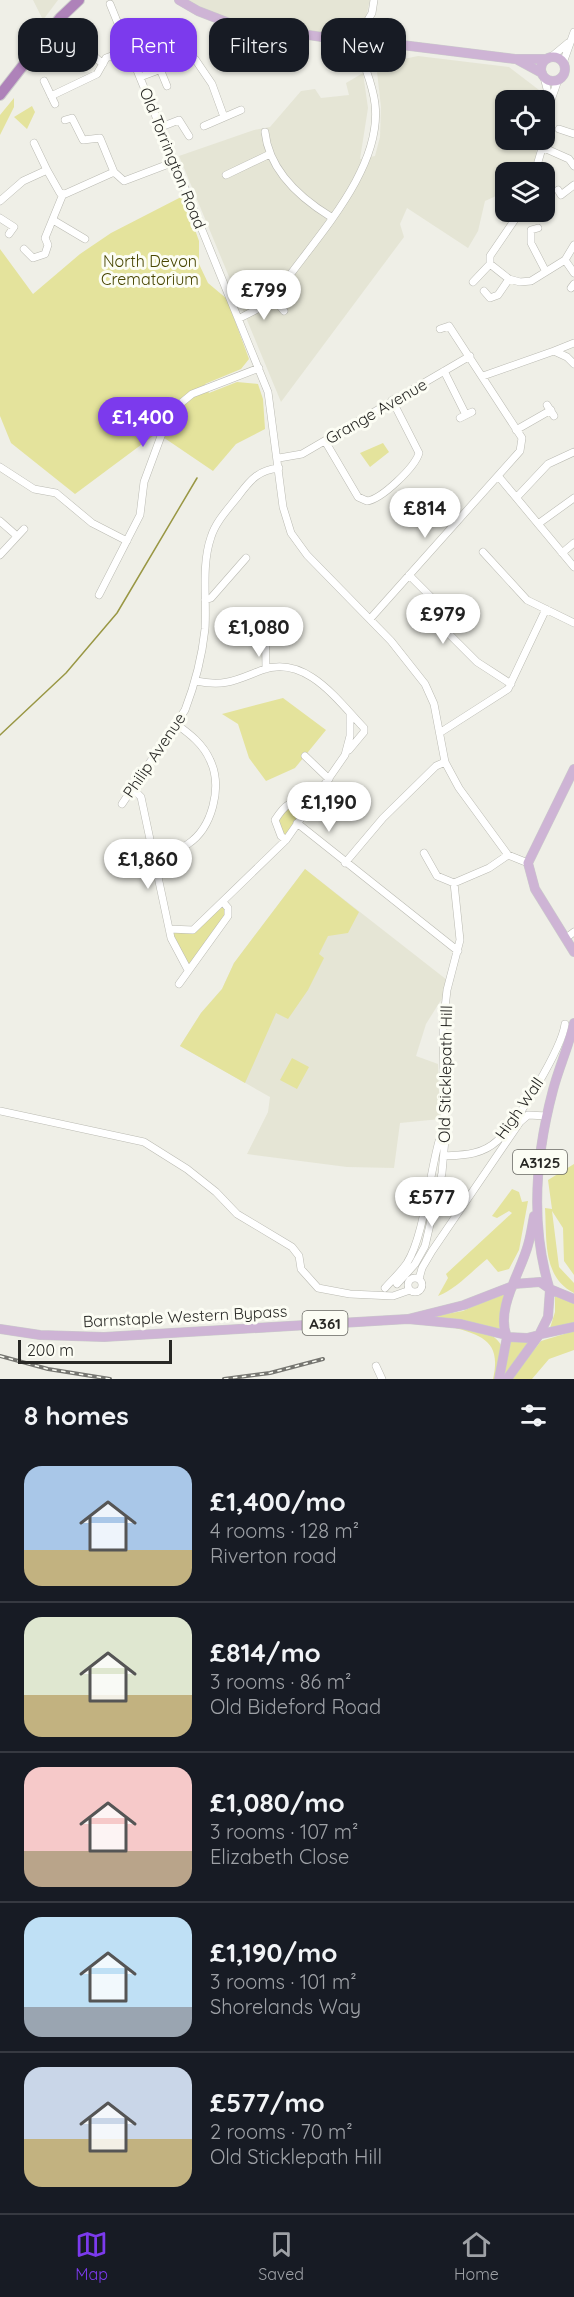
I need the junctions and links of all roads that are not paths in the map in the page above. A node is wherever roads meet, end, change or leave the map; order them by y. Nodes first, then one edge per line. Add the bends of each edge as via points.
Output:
1 (68, 0) edge
2 (79, 0) edge
3 (179, 0) edge
4 (374, 0) edge
5 (110, 4) dead end
6 (372, 13) junction
7 (60, 18) joint
8 (115, 18) edge
9 (369, 18) edge
10 (373, 18) edge
11 (574, 32) edge
12 (321, 37) edge
13 (568, 44) junction
14 (406, 45) edge
15 (110, 57) edge
16 (515, 59) junction
17 (549, 59) junction
18 (98, 60) edge
19 (197, 61) edge
20 (103, 64) junction
21 (563, 64) junction
22 (574, 71) edge
23 (18, 72) edge
24 (138, 72) edge
25 (152, 72) edge
26 (161, 72) edge
27 (367, 72) edge
28 (543, 75) junction
29 (140, 77) junction
30 (559, 80) junction
31 (574, 80) edge
32 (44, 81) dead end
33 (167, 86) dead end
34 (547, 90) edge
35 (555, 90) edge
36 (0, 95) edge
37 (51, 96) junction
38 (55, 104) dead end
39 (241, 110) dead end
40 (178, 111) dead end
41 (72, 117) dead end
42 (225, 117) junction
43 (178, 120) junction
44 (570, 123) dead end
45 (204, 126) dead end
46 (161, 128) junction
47 (265, 132) dead end
48 (567, 132) edge
49 (189, 136) dead end
50 (34, 143) dead end
51 (555, 147) edge
52 (270, 153) junction
53 (571, 156) edge
54 (174, 162) junction
55 (574, 166) edge
56 (48, 170) junction
57 (114, 172) junction
58 (226, 175) dead end
59 (574, 185) edge
60 (63, 194) junction
61 (561, 195) dead end
62 (0, 201) edge
63 (331, 217) junction
64 (0, 218) edge
65 (53, 220) junction
66 (513, 222) edge
67 (531, 228) dead end
68 (9, 234) dead end
69 (36, 235) dead end
70 (45, 237) junction
71 (85, 239) dead end
72 (574, 245) edge
73 (24, 249) dead end
74 (565, 260) junction
75 (490, 264) junction
76 (546, 272) junction
77 (574, 273) edge
78 (509, 279) junction
79 (473, 282) dead end
80 (484, 291) dead end
81 (490, 298) junction
82 (275, 300) junction
83 (488, 306) dead end
84 (284, 312) dead end
85 (452, 317) dead end
86 (240, 318) junction
87 (449, 326) junction
88 (440, 329) dead end
89 (574, 343) edge
90 (554, 351) junction
91 (470, 356) junction
92 (574, 360) edge
93 (259, 368) junction
94 (444, 371) junction
95 (483, 376) junction
96 (393, 400) junction
97 (551, 410) dead end
98 (466, 415) dead end
99 (516, 430) junction
100 (325, 441) junction
101 (574, 452) edge
102 (279, 458) junction
103 (1, 467) edge
104 (279, 468) junction
105 (499, 477) junction
106 (517, 497) junction
107 (574, 498) edge
108 (0, 521) edge
109 (538, 524) junction
110 (24, 529) dead end
111 (17, 537) junction
112 (127, 541) junction
113 (574, 543) edge
114 (483, 552) dead end
115 (562, 553) junction
116 (0, 555) edge
117 (246, 558) dead end
118 (574, 567) edge
119 (409, 575) junction
120 (99, 595) dead end
121 (205, 600) junction
122 (546, 609) junction
123 (256, 613) dead end
124 (370, 619) junction
125 (574, 623) edge
126 (266, 669) junction
127 (196, 681) junction
128 (511, 684) junction
129 (350, 714) junction
130 (176, 724) junction
131 (441, 732) junction
132 (345, 754) junction
133 (305, 756) dead end
134 (445, 762) junction
135 (574, 769) edge
136 (329, 779) junction
137 (132, 788) junction
138 (122, 804) dead end
139 (308, 808) junction
140 (297, 823) junction
141 (286, 840) junction
142 (424, 853) dead end
143 (508, 855) junction
144 (154, 857) junction
145 (345, 863) junction
146 (528, 863) junction
147 (454, 883) junction
148 (223, 902) junction
149 (169, 929) junction
150 (570, 935) edge
151 (458, 951) junction
152 (574, 952) edge
153 (188, 970) junction
154 (178, 984) dead end
155 (569, 1024) edge
156 (0, 1111) edge
157 (547, 1116) junction
158 (445, 1139) junction
159 (444, 1156) junction
160 (536, 1208) junction
161 (397, 1284) dead end
162 (513, 1285) junction
163 (385, 1288) dead end
164 (549, 1288) junction
165 (574, 1299) edge
166 (428, 1317) junction
167 (574, 1327) edge
168 (0, 1329) edge
169 (540, 1335) junction
170 (507, 1336) junction
171 (387, 1370) dead end
172 (379, 1373) edge
173 (499, 1379) edge
174 (507, 1379) edge

1 - 7 highway
2 - 7 highway
3 - 12 main road via 228,23
4 - 6 street
5 - 8 street, Old Torrington Road
6 - 9 street
6 - 10 street
11 - 13 street
13 - 17 street
13 - 21 street
14 - 16 main road
15 - 20 street
16 - 17 main road
16 - 28 main road
17 - 21 main road via 558,58
17 - 28 main road via 542,65
18 - 20 street
19 - 42 street via 214,88
20 - 37 street via 97,74
21 - 22 main road
21 - 30 main road via 565,72
23 - 36 highway
24 - 29 street, Old Torrington Road
25 - 29 street
26 - 33 street
27 - 63 street via 375,105 369,154
28 - 30 main road via 552,81
28 - 34 street
29 - 46 street, Old Torrington Road
30 - 31 main road
30 - 35 street
32 - 37 street
37 - 38 street
39 - 42 street
40 - 43 street
41 - 57 street via 83,140 100,138
42 - 45 street
43 - 46 street
43 - 49 street
44 - 48 street
46 - 54 street, Old Torrington Road
47 - 52 street
50 - 56 street
51 - 53 street
52 - 58 street
52 - 63 street via 296,192
53 - 55 street
54 - 57 street via 127,182
54 - 86 street, Old Torrington Road
56 - 60 street
56 - 62 street via 23,181
57 - 60 street
59 - 61 street
60 - 65 street
63 - 82 street
64 - 68 street via 16,224
65 - 70 street
65 - 71 street
66 - 75 street via 490,256
67 - 76 street via 531,243
69 - 70 street
70 - 73 street via 48,245 42,256 30,257
72 - 74 street
74 - 76 street
74 - 77 street
75 - 78 street
75 - 79 street
76 - 78 street via 524,283
78 - 81 street via 502,293
80 - 81 street
81 - 83 street
82 - 84 street
82 - 86 street
85 - 87 street
86 - 93 street, Old Torrington Road
87 - 88 street
87 - 91 street
89 - 90 street
90 - 92 street
90 - 95 street
91 - 94 street, Grange Avenue
91 - 95 street
93 - 102 street, Old Torrington Road via 273,407
93 - 112 street via 192,394 169,417 148,472 143,505
94 - 96 street, Grange Avenue
94 - 98 street
95 - 99 street
96 - 100 street, Grange Avenue
96 - 100 street via 419,453 416,462 380,497 367,501 358,497
97 - 99 street
99 - 105 street via 522,438 520,451
100 - 102 street, Grange Avenue via 302,454
101 - 106 street via 548,464
102 - 104 street, Old Torrington Road
103 - 112 street via 25,484 56,493 92,523
104 - 121 street, Philip Avenue via 258,473 218,523 207,552
104 - 124 street, Old Torrington Road via 283,507 294,538
105 - 106 street
105 - 119 street
106 - 109 street
107 - 109 street
108 - 111 street
109 - 115 street
110 - 111 street
111 - 116 street
112 - 120 street
113 - 115 street
114 - 122 street via 526,600
115 - 118 street
117 - 121 street
119 - 124 street
119 - 128 street via 432,598 436,621 477,662
121 - 127 street, Philip Avenue via 205,629
122 - 125 street
122 - 128 street
123 - 126 street via 269,613
124 - 131 street, Old Torrington Road via 425,684 435,704
126 - 127 street via 228,684
126 - 129 street via 287,667 305,674 335,694
127 - 130 street, Philip Avenue
128 - 131 street via 486,705
129 - 132 street
129 - 132 street via 364,730
130 - 137 street, Philip Avenue
130 - 144 street via 199,742 211,761 214,801 194,840 176,851
131 - 134 street, Old Torrington Road
132 - 136 street
133 - 136 street
134 - 143 street, Old Torrington Road via 472,808
134 - 145 street via 436,766 383,818
135 - 146 main road
136 - 139 street
137 - 138 street, Philip Avenue
137 - 144 street via 141,797
139 - 140 street
139 - 141 street via 290,802 274,819
140 - 141 street
140 - 145 street
141 - 148 street
142 - 147 street via 437,876
143 - 146 street
143 - 147 street
144 - 149 street
145 - 151 street
146 - 150 main road via 534,889
147 - 151 street, Old Sticklepath Hill via 460,925
148 - 149 street via 193,930
148 - 153 street via 228,916
149 - 153 street
150 - 152 main road
151 - 158 street, Old Sticklepath Hill via 447,990 443,1026
153 - 154 street
155 - 157 main road, A3125
155 - 159 street, High Wall via 548,1067 497,1142 473,1154
156 - 157 street via 144,1142 187,1169 237,1214 292,1247 299,1256 301,1269 318,1288 393,1296 421,1288 422,1268 432,1251 520,1122 528,1115
157 - 160 main road, A3125
158 - 159 street, Old Sticklepath Hill
158 - 163 street via 439,1141 430,1172 417,1240 407,1263
159 - 161 street, Old Sticklepath Hill via 425,1246
160 - 162 main road, A3125
160 - 164 main road, A3125 via 541,1258
162 - 164 main road via 540,1282
162 - 166 main road, Barnstaple Western Bypass / A361
162 - 170 main road via 505,1314
164 - 165 main road
164 - 169 main road via 550,1308
166 - 168 main road, Barnstaple Western Bypass / A361 via 104,1337
166 - 170 main road, Barnstaple Western Bypass / A361
167 - 169 main road
169 - 170 main road
169 - 174 main road
170 - 173 main road
171 - 172 street

